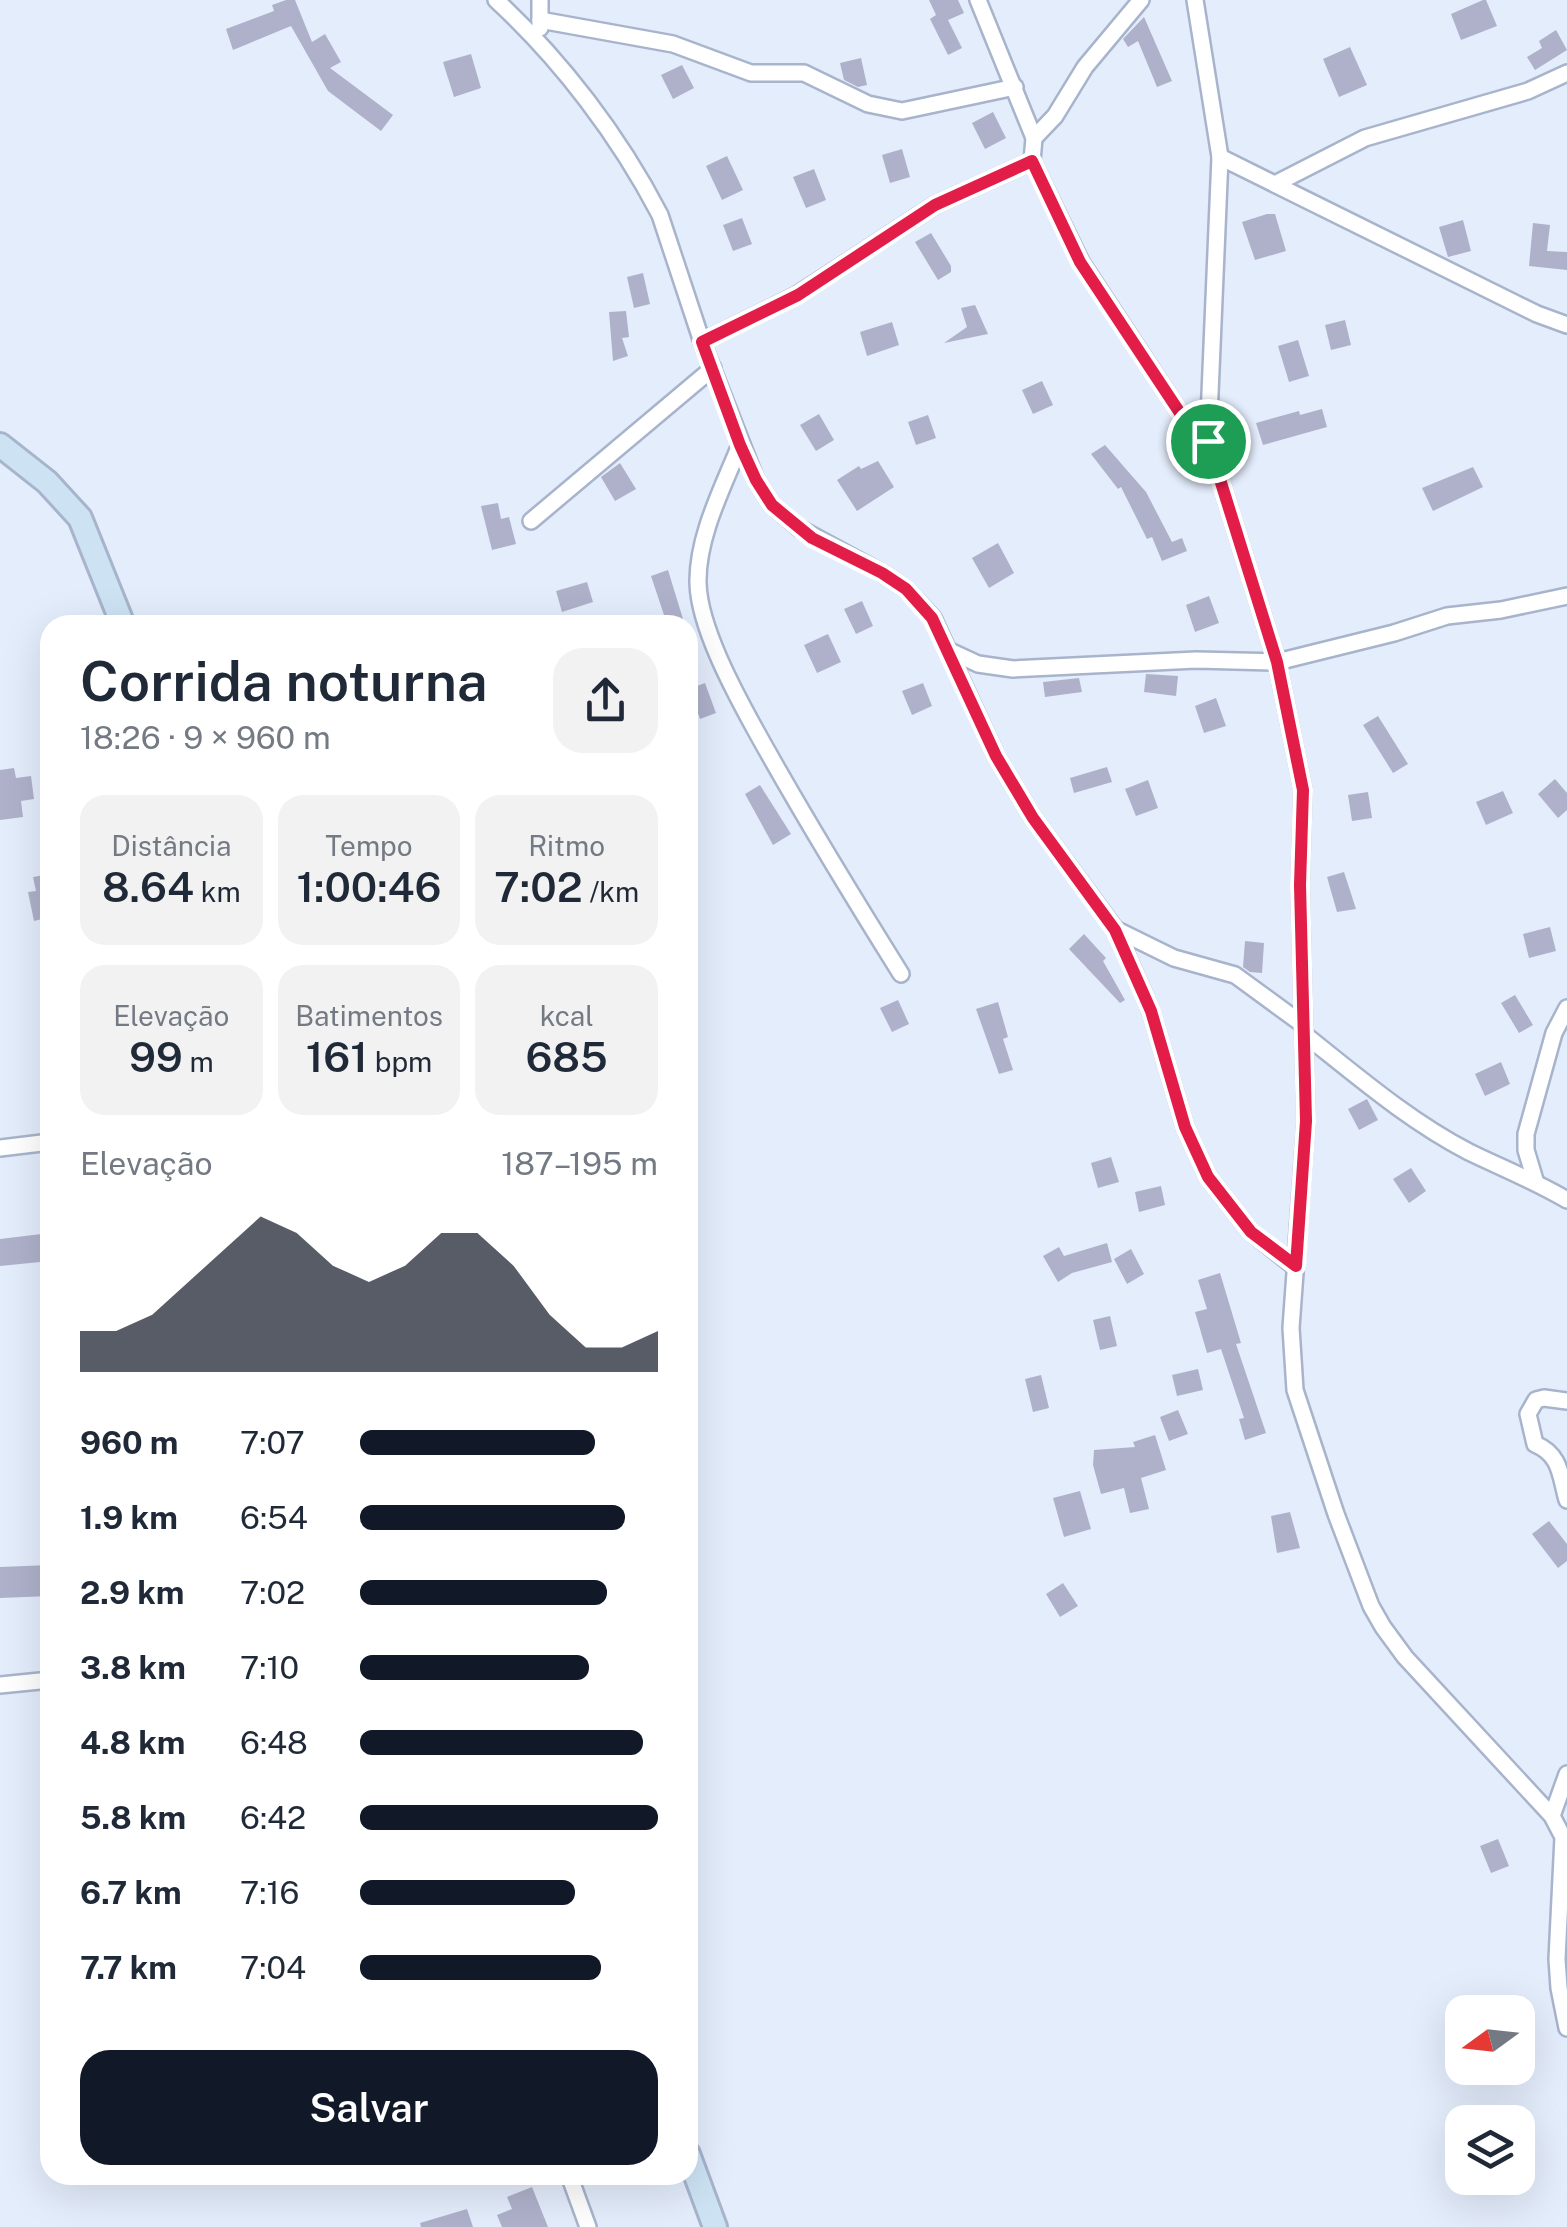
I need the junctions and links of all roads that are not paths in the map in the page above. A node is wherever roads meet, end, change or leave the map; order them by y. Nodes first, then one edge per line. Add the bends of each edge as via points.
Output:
1 (496, 0) edge
2 (540, 0) edge
3 (978, 0) edge
4 (1141, 0) edge
5 (1196, 0) edge
6 (540, 20) junction
7 (540, 42) junction
8 (1567, 73) edge
9 (1015, 87) junction
10 (1034, 138) junction
11 (1220, 156) junction
12 (1032, 161) junction
13 (1274, 184) junction
14 (1567, 325) edge
15 (702, 342) junction
16 (713, 368) junction
17 (1208, 441) junction
18 (0, 445) edge
19 (740, 445) junction
20 (531, 521) dead end
21 (1567, 596) edge
22 (119, 615) edge
23 (950, 650) junction
24 (1277, 662) junction
25 (1115, 930) junction
26 (901, 974) dead end
27 (1567, 1008) edge
28 (1303, 1029) junction
29 (40, 1143) edge
30 (0, 1148) edge
31 (1534, 1180) junction
32 (1567, 1200) edge
33 (1296, 1266) junction
34 (1567, 1402) edge
35 (1567, 1500) edge
36 (40, 1681) edge
37 (0, 1686) edge
38 (1567, 1774) edge
39 (1552, 1816) junction
40 (1567, 2028) edge
41 (698, 2180) edge
42 (573, 2185) edge
43 (588, 2227) edge
44 (716, 2227) edge

1 - 7 street
2 - 6 street
3 - 9 street
4 - 10 street
5 - 11 street
6 - 7 street
6 - 9 street via 673,44 752,73 804,73 892,110
7 - 15 street via 660,215
8 - 13 street via 1528,91 1364,138
9 - 10 street
10 - 12 street
11 - 13 street
11 - 17 street
12 - 15 street via 935,205 798,295
12 - 17 street via 1080,262 1182,416
13 - 14 street
15 - 16 street
16 - 19 street
16 - 20 street
17 - 24 street
18 - 22 street via 80,518
19 - 23 street via 780,514 906,589
19 - 26 street via 699,565 710,632 801,813
21 - 24 street via 1447,616
23 - 24 street via 978,664 1023,670
23 - 25 street via 996,756
24 - 28 street via 1303,790
25 - 28 street via 1174,958 1234,975
25 - 33 street via 1151,1011 1185,1127 1208,1177 1251,1232
27 - 31 street via 1526,1134
28 - 31 street via 1418,1121
28 - 33 street via 1306,1121
29 - 30 street
31 - 32 street
33 - 39 street via 1296,1390 1370,1606 1405,1657
34 - 35 street via 1536,1400 1528,1414 1535,1444 1558,1461
36 - 37 street
38 - 39 street
39 - 40 street via 1563,1836 1557,1959
41 - 44 street
42 - 43 street

